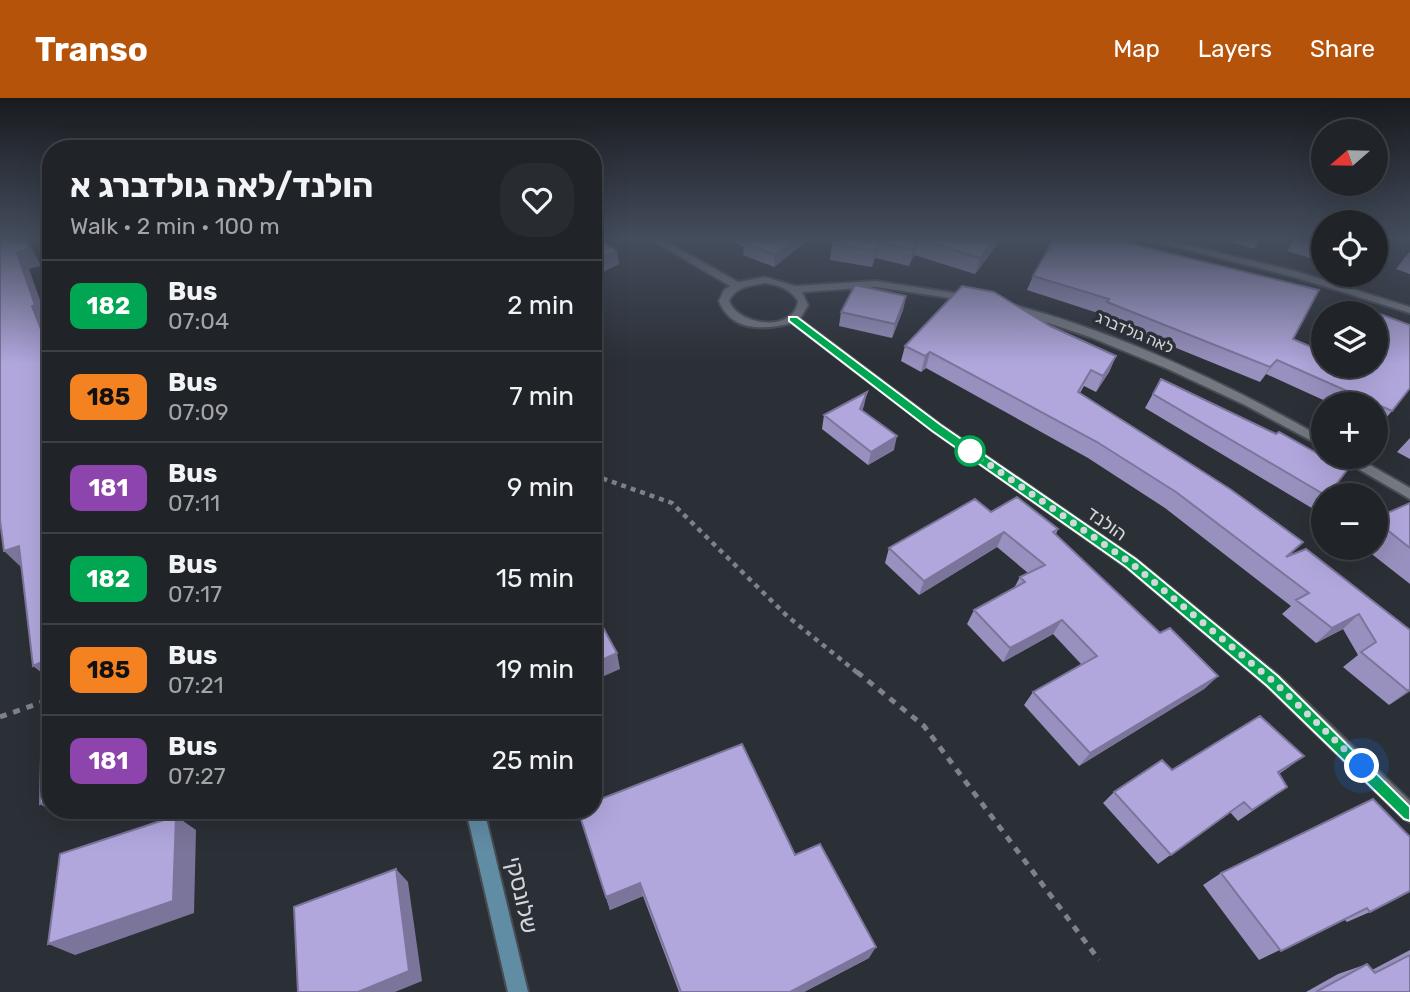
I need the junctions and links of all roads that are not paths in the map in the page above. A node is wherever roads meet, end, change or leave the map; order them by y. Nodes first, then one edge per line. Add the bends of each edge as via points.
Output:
1 (728, 281) edge
2 (761, 281) edge
3 (767, 281) edge
4 (1316, 281) edge
5 (736, 285) junction
6 (795, 289) junction
7 (1410, 310) edge
8 (793, 319) junction
9 (1311, 436) edge
10 (1367, 469) edge
11 (1410, 494) edge
12 (1410, 813) edge
13 (477, 819) edge
14 (518, 992) edge

1 - 5 street
2 - 5 street, לאה גולדברג
3 - 6 street, לאה גולדברג
4 - 7 street
5 - 8 street via 723,300 736,318 762,325
6 - 8 street via 803,309
6 - 9 street, לאה גולדברג via 876,284 991,302 1081,329 1154,358
8 - 12 street, הולנד via 937,428 1131,563 1273,681
10 - 11 street
13 - 14 street, שלונסקי

